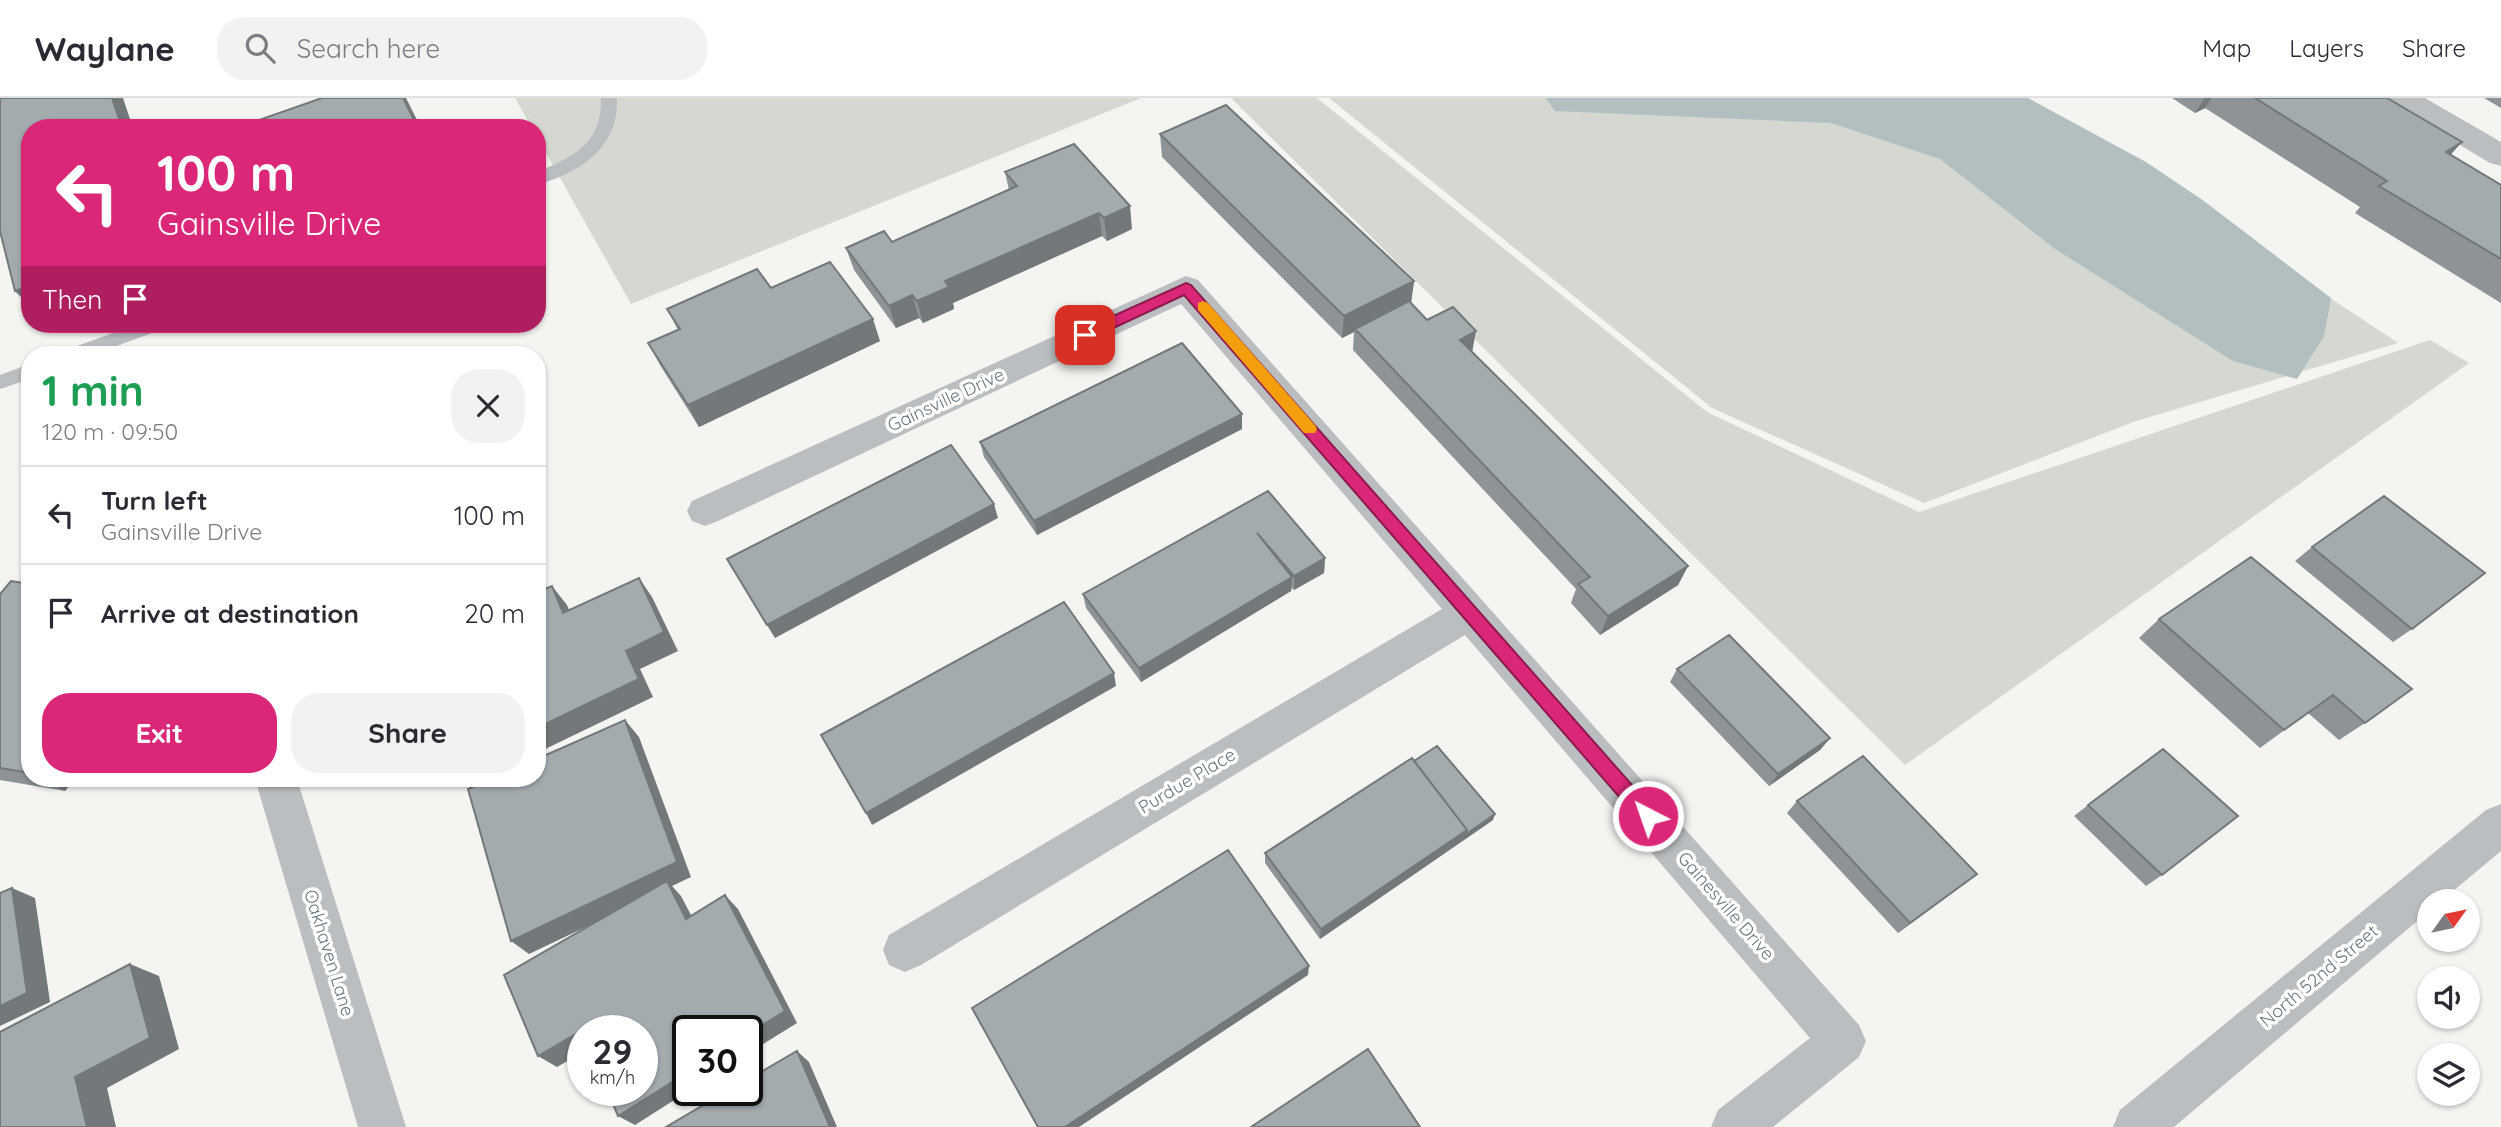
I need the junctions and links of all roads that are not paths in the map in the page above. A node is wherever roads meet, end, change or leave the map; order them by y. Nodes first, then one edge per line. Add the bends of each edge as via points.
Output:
1 (609, 98) edge
2 (2403, 98) edge
3 (2501, 156) edge
4 (546, 175) edge
5 (1186, 288) joint
6 (132, 333) edge
7 (97, 346) edge
8 (21, 374) edge
9 (0, 382) edge
10 (705, 511) dead end
11 (1470, 612) junction
12 (278, 787) edge
13 (2501, 824) edge
14 (905, 950) dead end
15 (382, 1127) edge
16 (1735, 1127) edge
17 (2137, 1127) edge

1 - 4 lane via 612,116 599,142 580,160
2 - 3 street
5 - 10 street, Gainsville Drive
5 - 11 street, Gainesville Drive
6 - 7 lane
8 - 9 lane
11 - 14 street, Purdue Place
11 - 16 street, Gainesville Drive via 1843,1041
12 - 15 street, Oakhaven Lane
13 - 17 street, North 52nd Street

